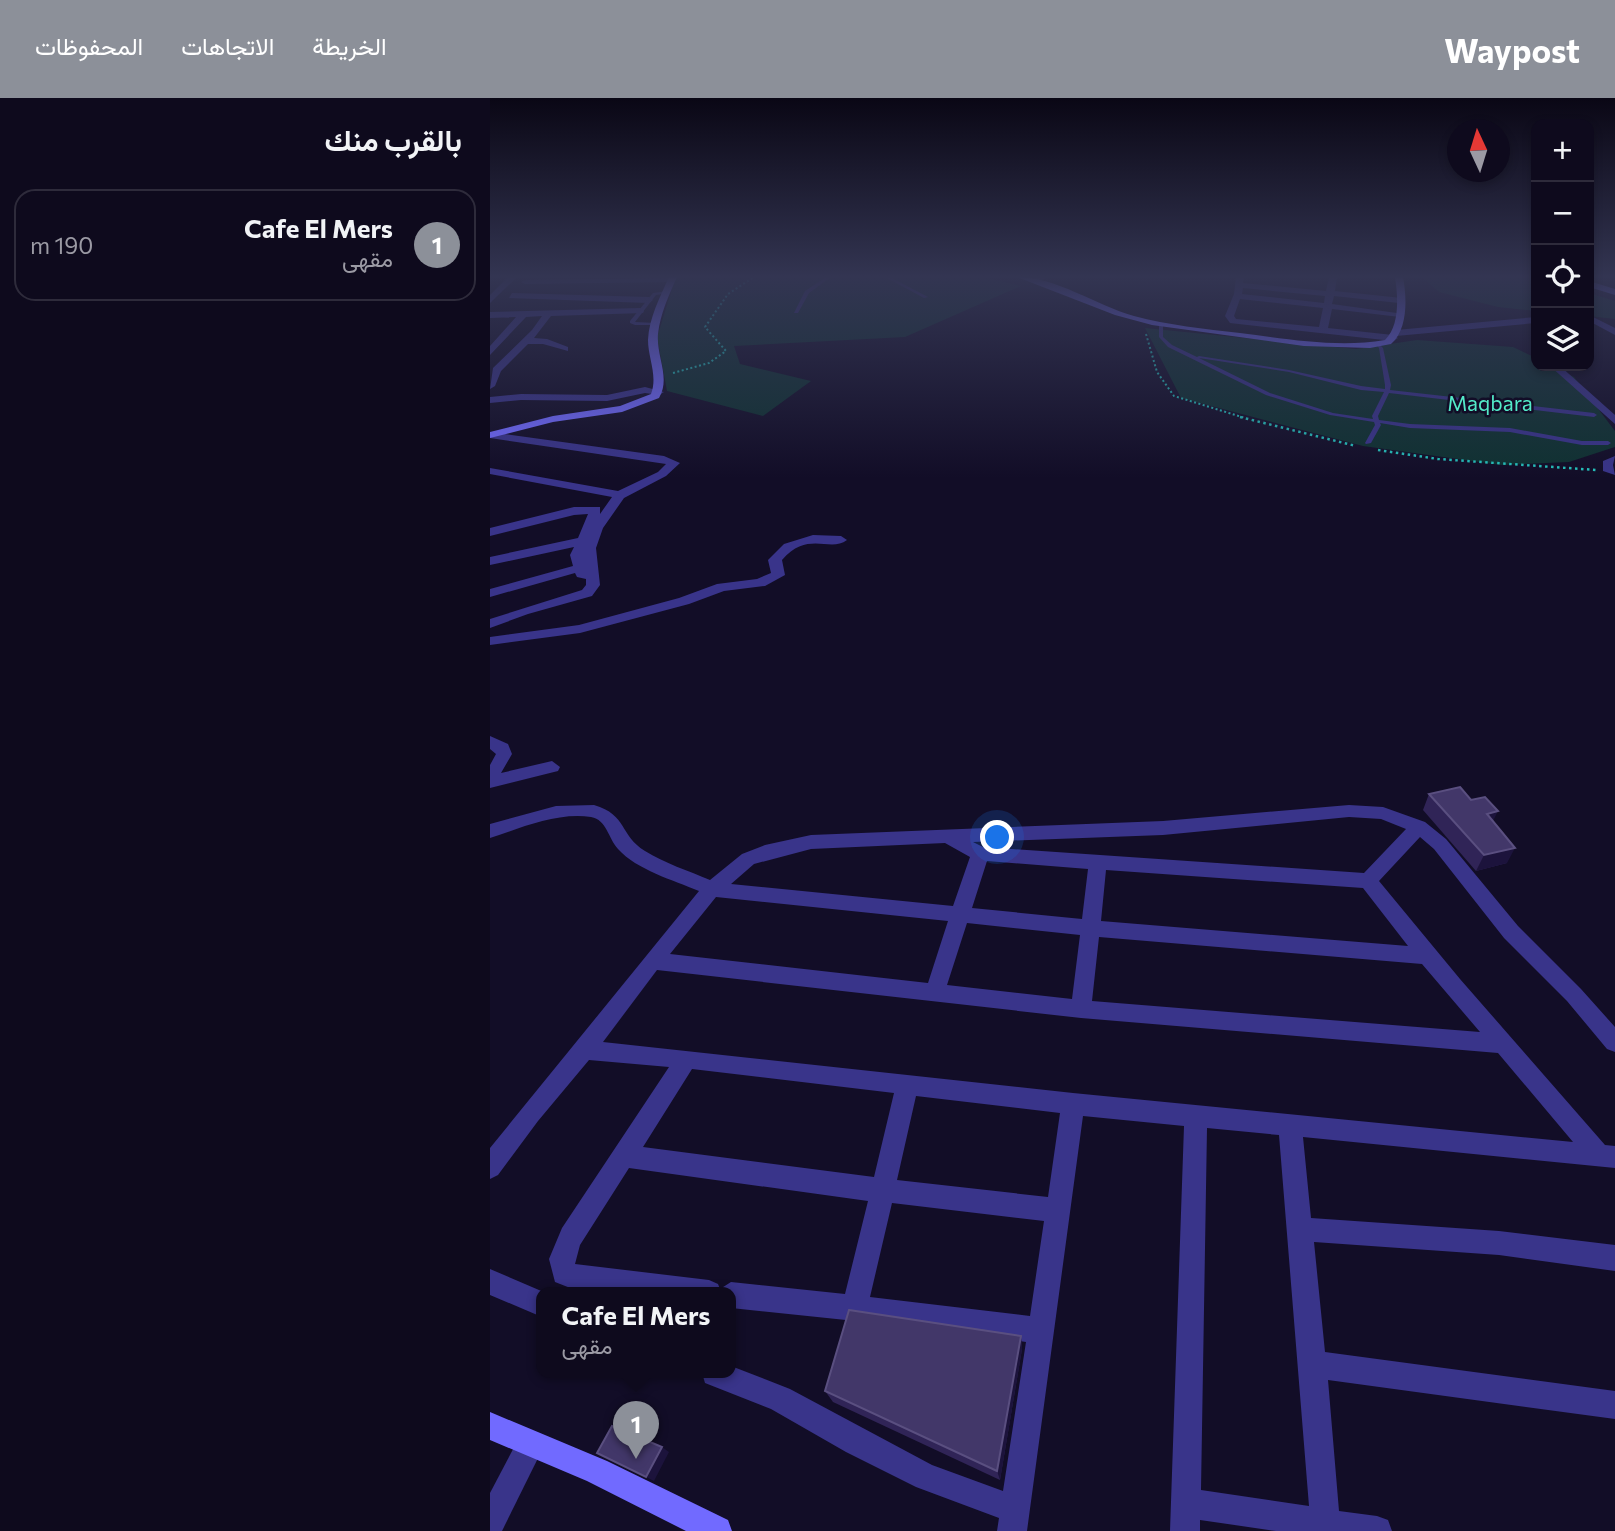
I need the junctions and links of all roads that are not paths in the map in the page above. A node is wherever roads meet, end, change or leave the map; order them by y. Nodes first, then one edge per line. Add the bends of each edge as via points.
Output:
1 (524, 344) edge
2 (552, 344) edge
3 (653, 344) edge
4 (1168, 344) edge
5 (1369, 344) edge
6 (1378, 344) joint
7 (565, 349) dead end
8 (1198, 358) junction
9 (1560, 371) edge
10 (490, 386) edge
11 (659, 391) junction
12 (1387, 391) junction
13 (607, 398) junction
14 (490, 400) edge
15 (600, 412) junction
16 (1594, 415) dead end
17 (1615, 421) edge
18 (1376, 422) junction
19 (490, 435) edge
20 (1608, 443) dead end
21 (1366, 445) road end
22 (1615, 459) edge
23 (490, 471) edge
24 (1612, 472) edge
25 (620, 495) junction
26 (490, 531) edge
27 (841, 540) dead end
28 (582, 541) junction
29 (490, 561) edge
30 (585, 571) junction
31 (490, 593) edge
32 (492, 618) edge
33 (497, 640) edge
34 (490, 742) edge
35 (552, 767) dead end
36 (490, 774) edge
37 (490, 782) edge
38 (1419, 827) junction
39 (490, 831) edge
40 (950, 838) junction
41 (980, 853) junction
42 (1098, 862) junction
43 (1368, 881) junction
44 (712, 889) junction
45 (958, 915) junction
46 (1092, 928) junction
47 (1425, 956) junction
48 (654, 961) junction
49 (935, 992) junction
50 (1081, 1009) junction
51 (1615, 1042) edge
52 (1504, 1044) junction
53 (584, 1050) junction
54 (687, 1059) junction
55 (907, 1086) junction
56 (1073, 1104) junction
57 (1196, 1115) junction
58 (1290, 1126) junction
59 (625, 1156) junction
60 (1607, 1157) edge
61 (490, 1167) edge
62 (883, 1190) junction
63 (1057, 1210) junction
64 (1298, 1228) junction
65 (1615, 1258) edge
66 (490, 1282) edge
67 (646, 1287) edge
68 (736, 1296) edge
69 (536, 1302) edge
70 (855, 1307) junction
71 (1040, 1331) junction
72 (1313, 1364) junction
73 (728, 1378) edge
74 (1615, 1405) edge
75 (490, 1426) edge
76 (531, 1444) junction
77 (1186, 1517) edge
78 (1014, 1521) edge
79 (490, 1524) edge
80 (1325, 1528) edge
81 (717, 1531) edge
82 (1377, 1531) edge

1 - 10 street via 496,370
2 - 7 street
3 - 11 street
4 - 8 lane
5 - 6 street
6 - 12 lane via 1387,372
8 - 12 lane via 1208,356
8 - 18 lane via 1285,401
9 - 17 street
11 - 13 street
11 - 15 street via 642,404
12 - 16 lane
12 - 18 lane
13 - 14 street
13 - 15 street
15 - 19 street via 553,418
18 - 20 lane via 1510,430
18 - 21 lane
19 - 25 street via 673,462 662,474
22 - 24 street via 1607,463
23 - 25 street
25 - 30 street via 592,539
26 - 28 street via 596,510
27 - 33 street via 818,538 789,544 775,560 779,573 767,581 722,587 580,629
28 - 29 street
28 - 30 street via 577,555
30 - 31 street
30 - 32 street via 593,585 587,593
32 - 33 street
34 - 36 street via 505,754
35 - 37 street
38 - 40 street via 1382,813 1349,811 1163,828
38 - 43 street
38 - 51 street via 1440,844 1511,932
39 - 44 street via 556,812 600,812 638,856
40 - 41 street
40 - 44 street via 786,846 748,859
41 - 42 street
41 - 45 street
42 - 43 street
42 - 46 street
43 - 47 street
44 - 45 street
44 - 48 street
45 - 46 street
45 - 49 street
46 - 47 street
46 - 50 street
47 - 52 street
48 - 49 street
48 - 53 street
49 - 50 street
50 - 52 street
52 - 60 street
53 - 54 street
53 - 61 street
54 - 55 street
54 - 59 street
55 - 56 street
55 - 62 street
56 - 57 street
56 - 63 street
57 - 58 street
57 - 77 street
58 - 60 street
58 - 64 street
59 - 62 street
59 - 67 street via 571,1237 562,1259 565,1273 573,1277
62 - 63 street
62 - 70 street
63 - 71 street
64 - 65 street
64 - 72 street
66 - 69 street
68 - 70 street
70 - 71 street
71 - 78 street
72 - 74 street
72 - 80 street
73 - 78 street via 780,1399
75 - 76 street
76 - 79 street
76 - 81 street via 597,1471
77 - 80 street
80 - 82 street

